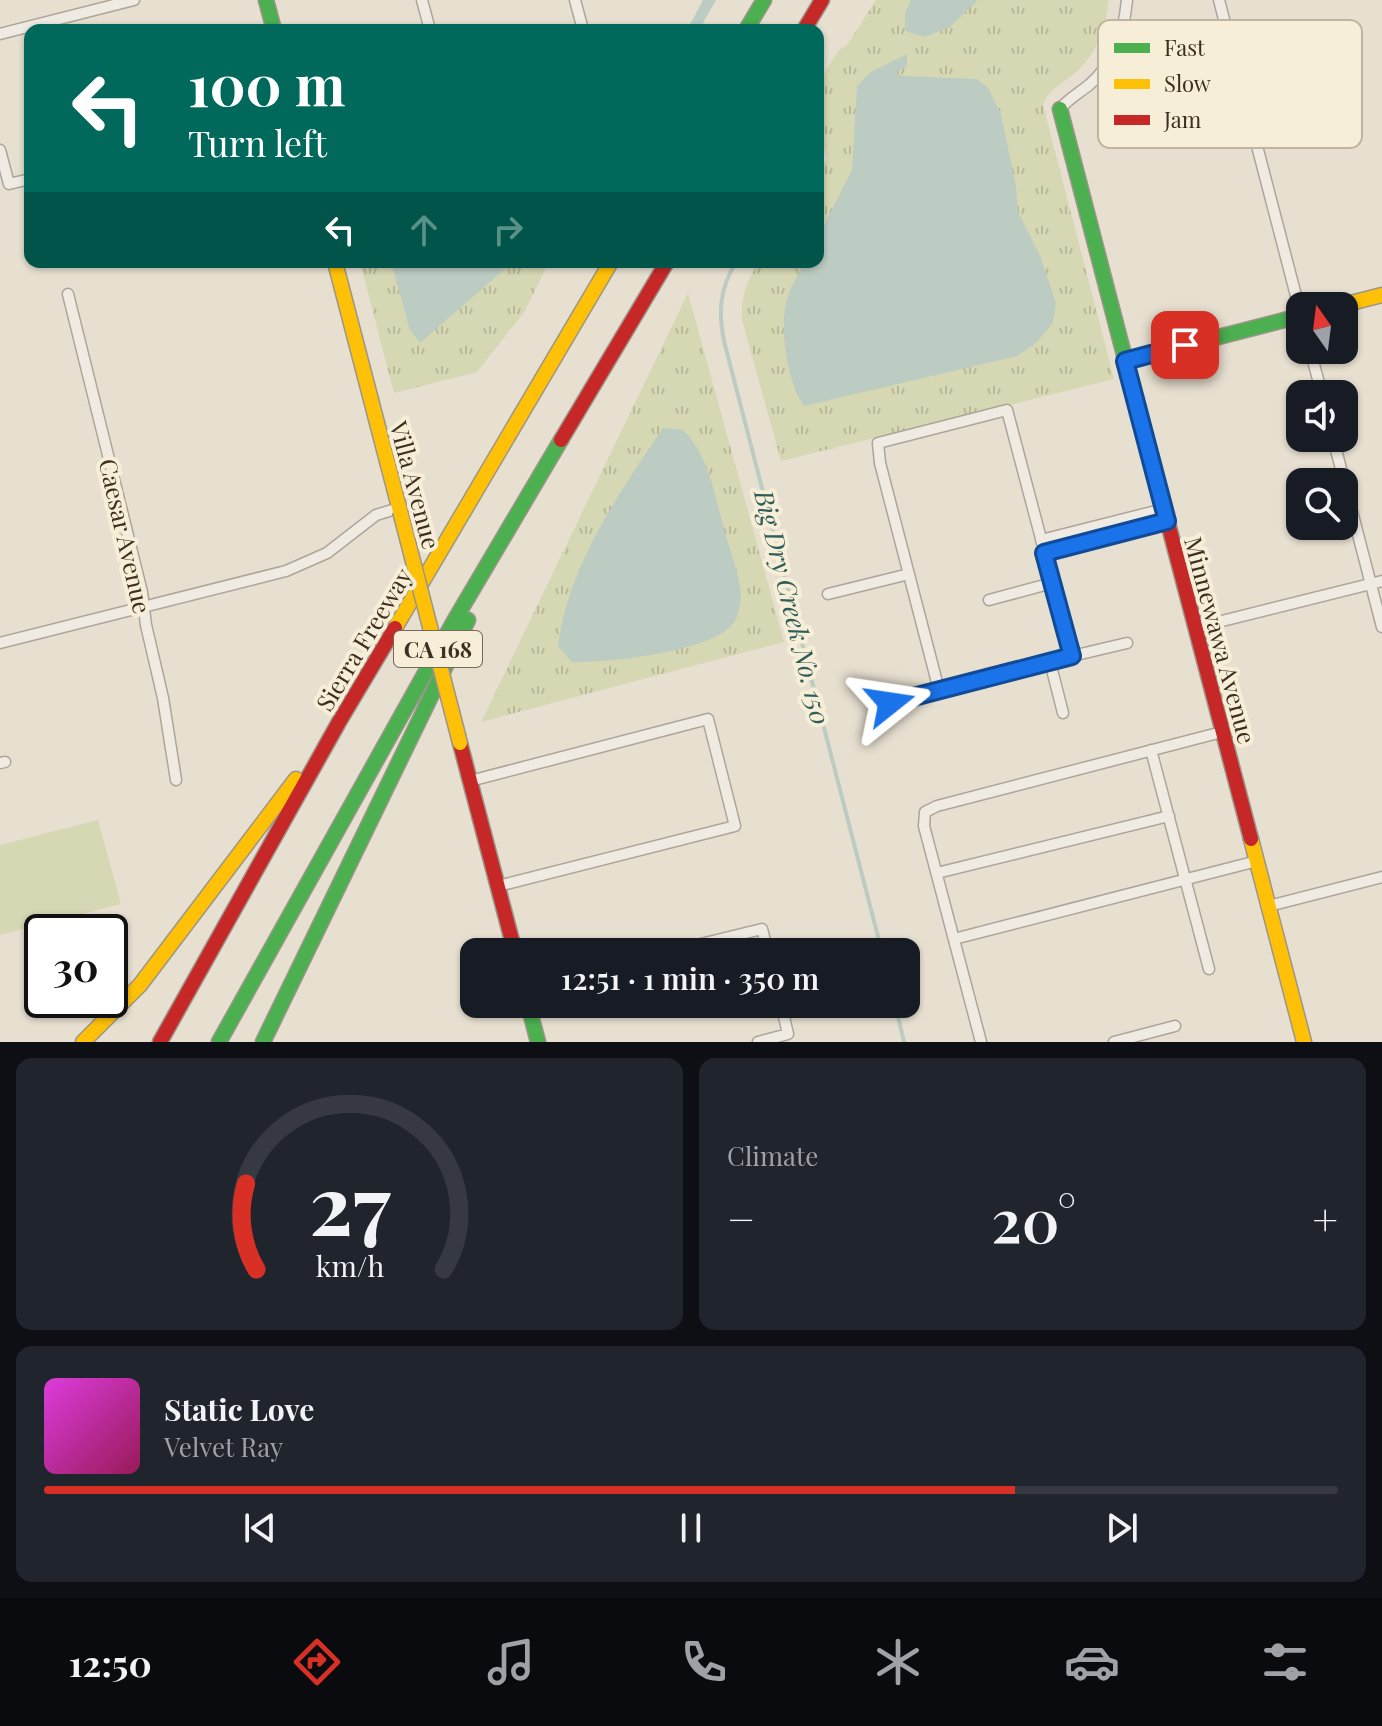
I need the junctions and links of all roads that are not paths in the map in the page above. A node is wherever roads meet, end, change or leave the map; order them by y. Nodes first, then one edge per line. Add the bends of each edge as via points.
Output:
1 (134, 0) edge
2 (266, 0) edge
3 (422, 0) edge
4 (575, 0) edge
5 (764, 0) edge
6 (822, 0) edge
7 (1127, 0) edge
8 (1219, 0) edge
9 (1125, 20) edge
10 (1224, 20) edge
11 (39, 24) edge
12 (272, 24) edge
13 (428, 24) edge
14 (581, 24) edge
15 (750, 24) edge
16 (808, 24) edge
17 (24, 28) edge
18 (0, 34) edge
19 (1098, 74) edge
20 (1060, 109) joint
21 (1257, 148) edge
22 (0, 150) edge
23 (24, 180) edge
24 (337, 268) edge
25 (608, 268) edge
26 (663, 268) edge
27 (1294, 292) edge
28 (68, 294) dead end
29 (1382, 295) edge
30 (1358, 301) edge
31 (1286, 318) edge
32 (1125, 361) junction
33 (1337, 452) edge
34 (526, 501) junction
35 (400, 509) junction
36 (1165, 515) junction
37 (1106, 530) junction
38 (1041, 540) junction
39 (1044, 553) junction
40 (909, 574) junction
41 (1376, 582) edge
42 (1052, 583) junction
43 (828, 594) dead end
44 (989, 600) dead end
45 (144, 608) junction
46 (1382, 627) edge
47 (1194, 628) junction
48 (0, 643) edge
49 (1127, 643) dead end
50 (1072, 656) junction
51 (1050, 662) junction
52 (939, 690) junction
53 (890, 703) dead end
54 (1063, 713) dead end
55 (339, 722) junction
56 (1222, 732) junction
57 (1151, 750) junction
58 (176, 780) dead end
59 (470, 781) junction
60 (1169, 816) junction
61 (1257, 861) junction
62 (937, 873) junction
63 (1382, 877) edge
64 (1185, 879) junction
65 (498, 886) junction
66 (1269, 906) junction
67 (511, 938) edge
68 (725, 938) edge
69 (764, 938) edge
70 (954, 939) junction
71 (1209, 969) dead end
72 (532, 1018) edge
73 (784, 1018) edge
74 (1175, 1026) dead end
75 (83, 1042) edge
76 (160, 1042) edge
77 (219, 1042) edge
78 (263, 1042) edge
79 (538, 1042) edge
80 (758, 1042) edge
81 (981, 1042) edge
82 (1114, 1042) edge
83 (1304, 1042) edge

1 - 11 street
2 - 12 main road
3 - 13 street
4 - 14 street
5 - 15 main road
6 - 16 main road
7 - 9 street
8 - 10 street
17 - 18 street
19 - 20 street
20 - 32 main road, Minnewawa Avenue
21 - 27 street
22 - 23 street via 9,184
24 - 35 main road, Villa Avenue
25 - 55 main road, Sierra Freeway / CA 168
26 - 34 main road, CA 168
28 - 45 street, Caesar Avenue
29 - 30 main road
31 - 32 main road
32 - 36 main road, Minnewawa Avenue
33 - 41 street
34 - 77 main road, CA 168
34 - 78 main road
35 - 45 street via 376,515 311,562
35 - 59 main road, Villa Avenue, bridge
36 - 37 street
36 - 47 main road, Minnewawa Avenue
37 - 38 street
37 - 39 street
38 - 39 street
38 - 40 street via 1007,410 878,443
39 - 42 street
40 - 43 street
40 - 52 street
41 - 46 street
41 - 47 street
42 - 44 street
42 - 50 street
45 - 48 street
45 - 58 street, Caesar Avenue
47 - 56 main road, Minnewawa Avenue
49 - 50 street
50 - 51 street
51 - 52 street
51 - 54 street
52 - 53 street
55 - 75 main road via 140,985
55 - 76 main road, Sierra Freeway / CA 168
56 - 57 street
56 - 61 main road, Minnewawa Avenue
57 - 60 street
57 - 62 street via 925,812
59 - 65 main road, Villa Avenue
59 - 65 street via 708,719 735,826
60 - 62 street
60 - 64 street
61 - 64 street
61 - 66 main road, Minnewawa Avenue
62 - 70 street
63 - 66 street
64 - 70 street
64 - 71 street
65 - 67 main road, Villa Avenue
66 - 83 main road, Minnewawa Avenue
68 - 69 street via 762,929
70 - 81 street
72 - 79 main road
73 - 80 street via 788,1034
74 - 82 street

